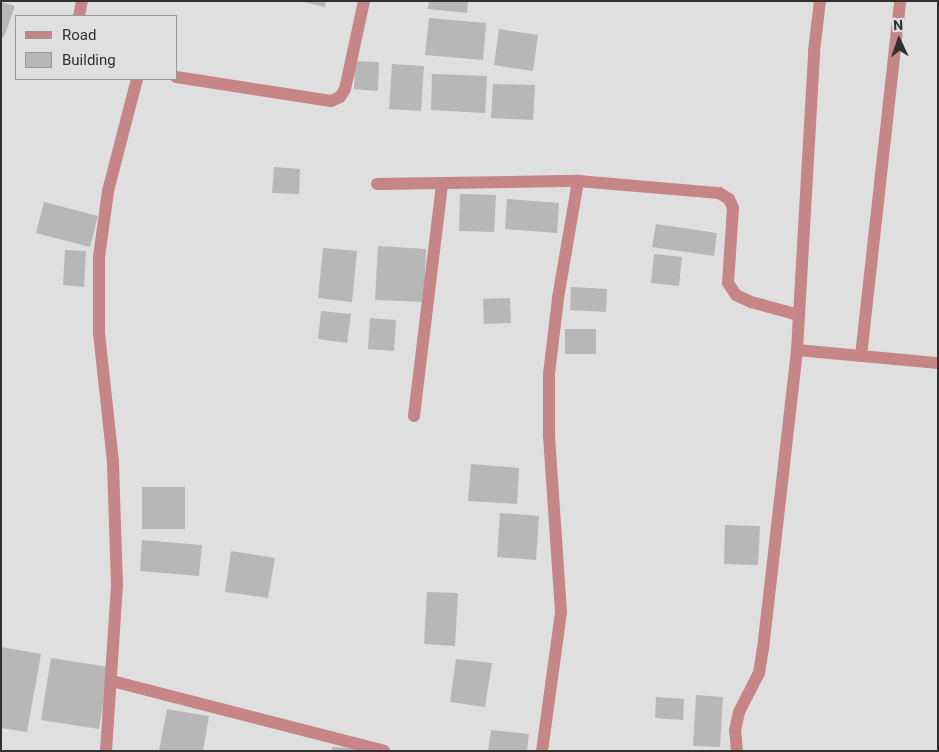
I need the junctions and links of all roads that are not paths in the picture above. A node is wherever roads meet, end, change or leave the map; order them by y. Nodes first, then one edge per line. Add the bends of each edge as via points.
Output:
1 (82, 1) edge
2 (364, 1) edge
3 (820, 1) edge
4 (900, 1) edge
5 (78, 15) edge
6 (178, 76) edge
7 (137, 80) edge
8 (578, 181) junction
9 (377, 184) dead end
10 (442, 184) junction
11 (800, 315) junction
12 (797, 350) junction
13 (861, 356) junction
14 (938, 364) edge
15 (414, 416) dead end
16 (112, 680) junction
17 (106, 751) edge
18 (384, 751) edge
19 (542, 751) edge
20 (737, 751) edge

1 - 5 street
2 - 6 street via 345,88 340,97 331,101
3 - 11 street via 814,51
4 - 13 street
7 - 16 street via 108,191 99,257 100,334 113,462 117,584
8 - 10 street
8 - 11 street via 719,193 729,199 733,208 728,283 736,295 751,302
8 - 19 street via 549,374 549,434 561,612
9 - 10 street
10 - 15 street
11 - 12 street
12 - 13 street
12 - 20 street via 763,649 759,673 739,712 735,730
13 - 14 street
16 - 17 street
16 - 18 street

